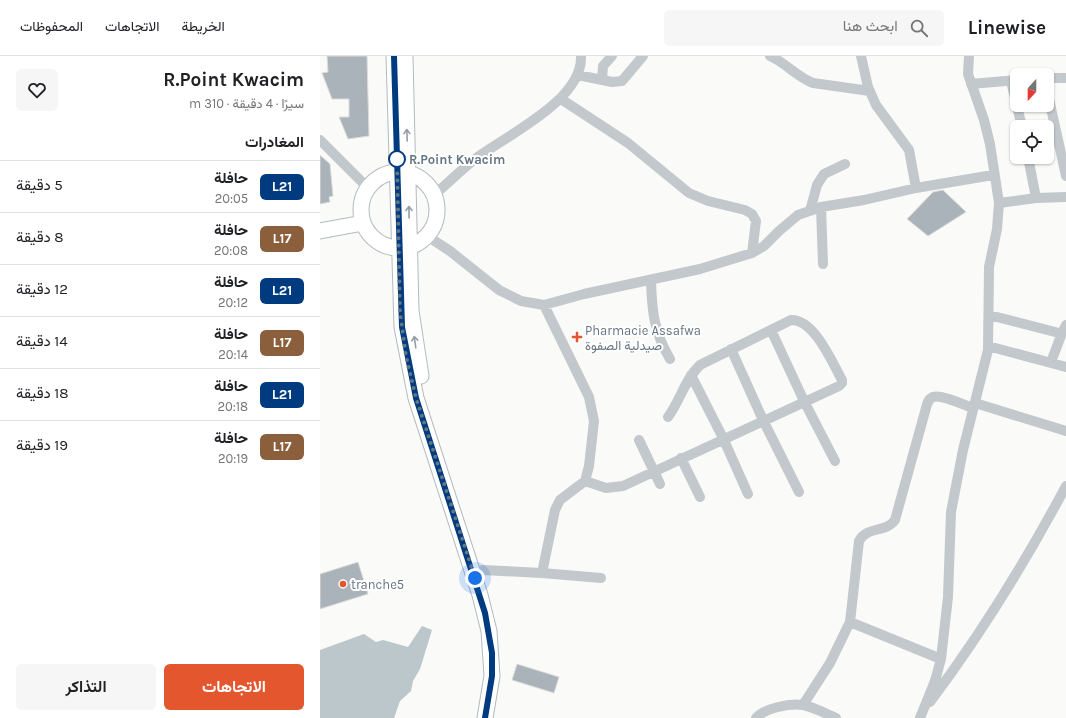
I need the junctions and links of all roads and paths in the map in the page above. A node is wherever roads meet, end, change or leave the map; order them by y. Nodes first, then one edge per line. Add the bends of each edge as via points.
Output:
1 (394, 56) edge
2 (405, 56) edge
3 (581, 56) edge
4 (612, 56) edge
5 (643, 56) edge
6 (770, 56) edge
7 (861, 56) edge
8 (968, 56) edge
9 (578, 75) junction
10 (1054, 78) edge
11 (1066, 78) edge
12 (602, 80) junction
13 (1010, 81) edge
14 (971, 84) junction
15 (870, 91) junction
16 (561, 99) junction
17 (1052, 112) edge
18 (320, 140) edge
19 (845, 164) dead end
20 (1029, 164) edge
21 (403, 173) junction
22 (993, 175) junction
23 (1066, 176) edge
24 (368, 188) junction
25 (916, 188) junction
26 (434, 195) junction
27 (1066, 197) edge
28 (1036, 198) junction
29 (999, 203) junction
30 (821, 207) junction
31 (810, 211) junction
32 (363, 223) junction
33 (320, 231) edge
34 (427, 236) junction
35 (404, 247) junction
36 (752, 253) junction
37 (823, 264) dead end
38 (651, 281) junction
39 (544, 305) junction
40 (989, 315) junction
41 (1064, 329) edge
42 (772, 330) junction
43 (988, 346) junction
44 (731, 350) junction
45 (670, 359) dead end
46 (1051, 362) junction
47 (1066, 367) edge
48 (692, 376) junction
49 (804, 401) junction
50 (974, 406) junction
51 (668, 417) dead end
52 (763, 420) junction
53 (1066, 431) edge
54 (723, 438) junction
55 (639, 440) dead end
56 (681, 458) junction
57 (835, 462) dead end
58 (653, 472) junction
59 (584, 481) junction
60 (660, 484) dead end
61 (1066, 486) edge
62 (799, 492) dead end
63 (748, 494) dead end
64 (700, 497) dead end
65 (483, 570) junction
66 (542, 573) junction
67 (601, 578) dead end
68 (850, 622) junction
69 (941, 659) junction
70 (803, 705) junction
71 (921, 716) edge
72 (485, 718) edge
73 (496, 718) edge
74 (756, 718) edge
75 (836, 718) edge

1 - 21 main road
21 -> 2 main road
3 - 9 street
4 - 12 street via 603,66
5 - 12 street via 622,81
6 - 15 street via 813,83
7 - 15 street
8 - 14 street via 967,66
9 - 12 street
9 - 16 street via 572,87
10 - 11 street
13 - 14 street
14 - 22 street via 987,131
15 - 25 street via 876,105 909,150
16 - 26 street via 475,159
16 - 36 street via 628,143 689,193 752,214 756,222
17 - 23 street
18 - 24 street
19 - 31 street via 824,174 817,185
20 - 28 street
21 - 24 main road via 381,177
21 - 26 main road via 423,181
21 - 35 main road
22 - 25 street
22 - 29 street
24 - 32 main road via 362,205
25 - 30 street
26 - 34 main road via 437,216
27 - 28 street
28 - 29 street
29 - 40 street via 997,229 989,267
30 - 31 street
30 - 37 street
31 - 36 street via 789,222 764,246
32 - 33 main road
32 - 35 main road via 377,241 388,246
34 - 35 main road
34 - 39 street via 498,290 521,301
65 -> 35 main road via 424,392 412,324
35 - 72 main road via 400,312 411,377 489,631 492,676
36 - 38 street via 700,270
38 - 39 street
38 - 45 street via 653,321
39 - 59 street via 580,376 592,410 589,466
40 - 41 street
40 - 43 street
41 - 46 street
42 - 44 street
42 - 49 street
42 - 49 street via 791,320 806,323 813,330 842,380 839,386
43 - 46 street
43 - 50 street via 984,372
44 - 48 street via 700,365
44 - 52 street
46 - 47 street
48 - 51 street
48 - 54 street
49 - 52 street
49 - 57 street
50 - 53 street
50 - 68 street via 937,396 930,399 895,520 889,526 866,533 859,541
50 - 69 street via 951,512 948,597
52 - 54 street
52 - 62 street
54 - 56 street
54 - 63 street
55 - 58 street
56 - 58 street
56 - 64 street
58 - 59 street via 623,486 606,488
58 - 60 street
59 - 66 street via 560,500 555,510
61 - 71 street via 1038,539 974,641
65 - 66 street
65 - 73 main road via 500,638 501,686
66 - 67 street
68 - 69 street
68 - 70 street via 830,663
69 - 71 street
70 - 74 street via 776,708 762,712
70 - 75 street

